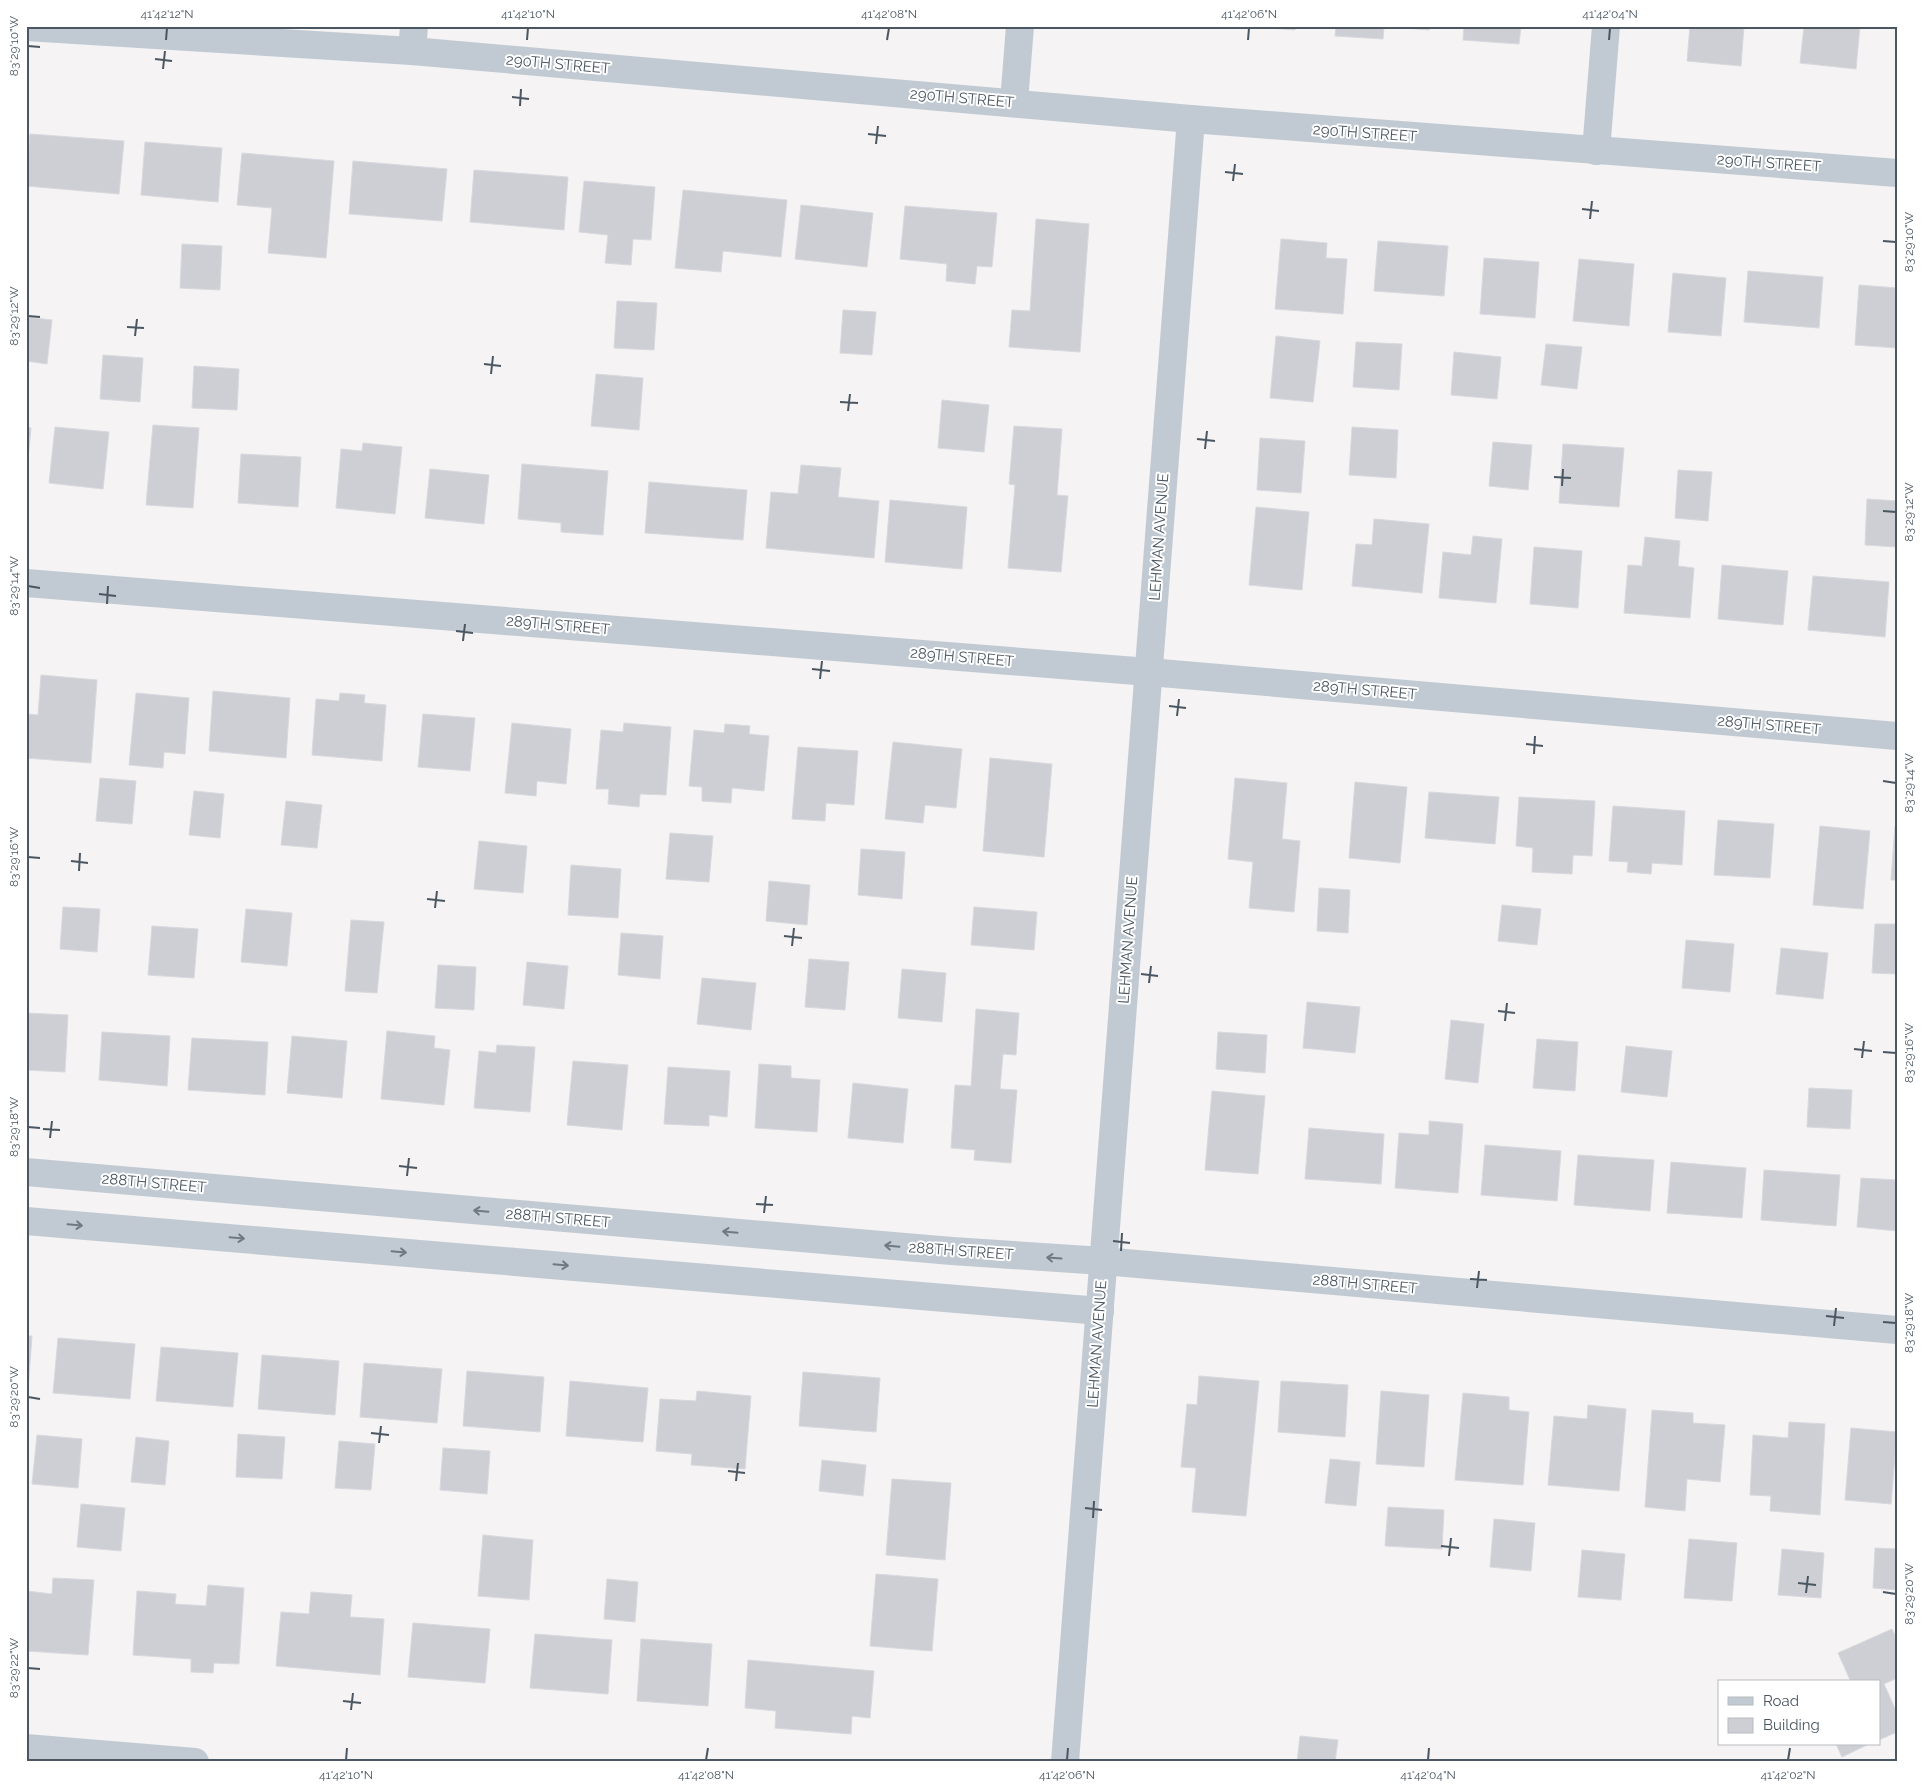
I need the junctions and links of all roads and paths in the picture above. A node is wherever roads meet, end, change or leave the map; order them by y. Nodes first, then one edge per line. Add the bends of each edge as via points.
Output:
1 (1020, 26) edge
2 (1606, 26) edge
3 (26, 27) edge
4 (413, 39) edge
5 (1014, 102) junction
6 (1191, 119) junction
7 (1596, 151) junction
8 (1897, 173) edge
9 (26, 583) edge
10 (1149, 672) junction
11 (1897, 736) edge
12 (26, 1172) edge
13 (26, 1221) edge
14 (1103, 1261) junction
15 (1100, 1311) junction
16 (1897, 1330) edge
17 (26, 1748) edge
18 (195, 1762) edge
19 (1065, 1762) edge

1 - 5 street
2 - 7 street
3 - 4 street, 290TH STREET
4 - 5 street, 290TH STREET
5 - 6 street, 290TH STREET
6 - 7 street, 290TH STREET
6 - 10 street, LEHMAN AVENUE
7 - 8 street, 290TH STREET
9 - 10 street, 289TH STREET
10 - 11 street, 289TH STREET
10 - 14 street, LEHMAN AVENUE
14 -> 12 street, 288TH STREET
13 -> 15 street
14 - 15 street, LEHMAN AVENUE
14 - 16 street, 288TH STREET
15 - 19 street, LEHMAN AVENUE
17 - 18 street

